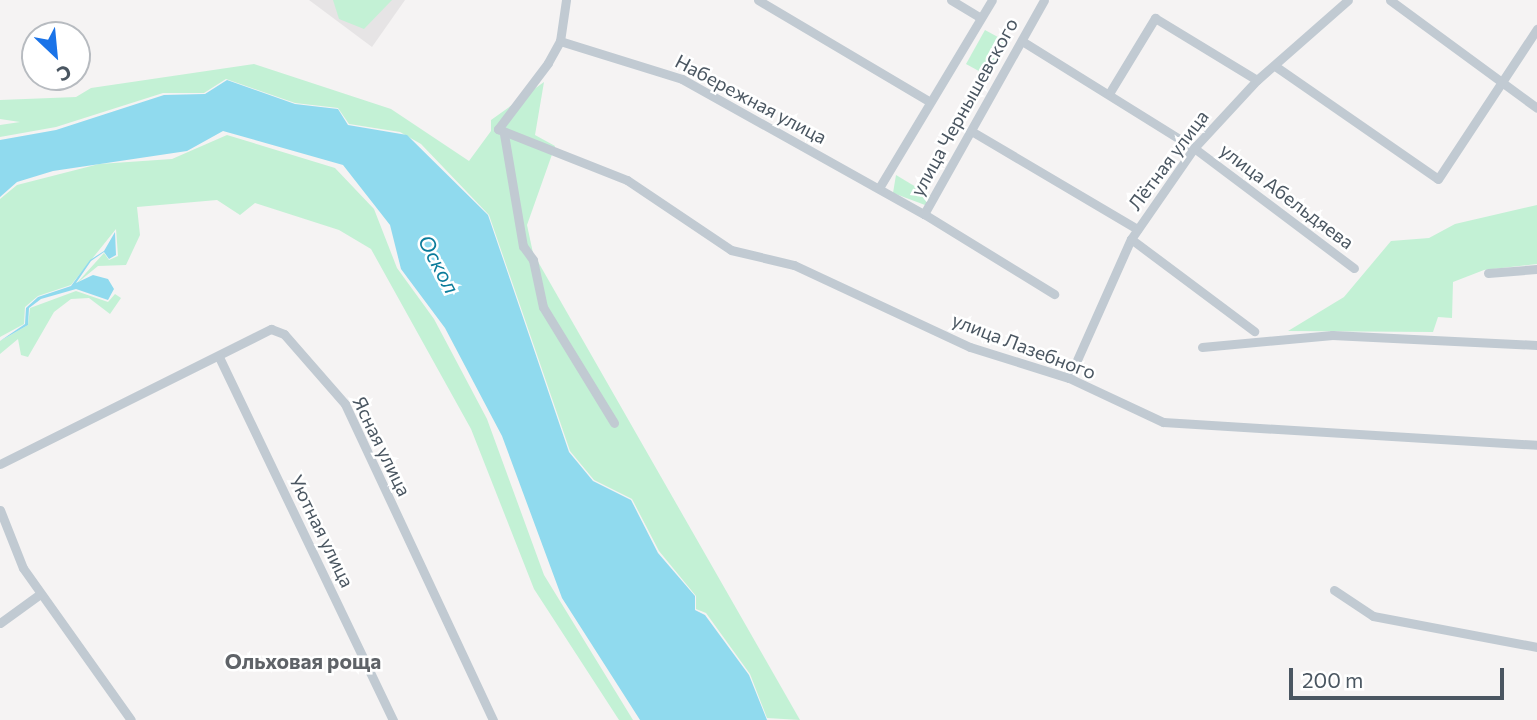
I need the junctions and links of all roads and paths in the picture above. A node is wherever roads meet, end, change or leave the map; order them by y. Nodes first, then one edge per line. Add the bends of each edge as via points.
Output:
1 (566, 0) edge
2 (758, 0) edge
3 (951, 0) edge
4 (992, 0) edge
5 (1044, 0) edge
6 (1390, 0) edge
7 (1343, 1) edge
8 (979, 16) junction
9 (1537, 29) edge
10 (560, 41) junction
11 (1022, 41) junction
12 (1275, 66) junction
13 (1256, 80) junction
14 (1501, 81) junction
15 (1110, 92) junction
16 (927, 100) junction
17 (1537, 108) edge
18 (501, 131) junction
19 (974, 132) junction
20 (1194, 148) junction
21 (879, 188) junction
22 (924, 214) junction
23 (1138, 229) junction
24 (1131, 239) junction
25 (1354, 268) dead end
26 (1537, 269) edge
27 (1488, 273) dead end
28 (1054, 294) dead end
29 (1254, 331) dead end
30 (1537, 345) edge
31 (1202, 347) dead end
32 (219, 357) junction
33 (1069, 378) junction
34 (614, 423) dead end
35 (1537, 445) edge
36 (0, 464) edge
37 (0, 509) edge
38 (1334, 590) dead end
39 (40, 594) junction
40 (0, 623) edge
41 (1537, 647) edge
42 (131, 720) edge
43 (393, 720) edge
44 (493, 720) edge

1 - 10 street
2 - 16 street
3 - 8 street
4 - 8 street, улица Чернышевского
5 - 11 street, улица Чернышевского
6 - 14 street
7 - 12 street, Лётная улица
8 - 16 street, улица Чернышевского
9 - 14 street
10 - 18 street via 536,84
10 - 21 street, Набережная улица via 682,79
11 - 15 street, улица Абельдяева
11 - 19 street, улица Чернышевского
12 - 13 street, Лётная улица
12 - 14 street via 1438,179
13 - 15 street via 1155,18
13 - 20 street, Лётная улица
14 - 17 street
15 - 20 street, улица Абельдяева
16 - 21 street, улица Чернышевского
18 - 33 street, улица Лазебного via 627,180 731,250 794,265 970,347
18 - 34 street via 523,246 533,260 544,307
19 - 22 street, улица Чернышевского
19 - 23 street
20 - 23 street, Лётная улица
20 - 25 street, улица Абельдяева
21 - 22 street, улица Чернышевского
22 - 28 street
23 - 24 street, Лётная улица
24 - 29 street
24 - 33 street, Лётная улица
26 - 27 street
30 - 31 street via 1332,335
32 - 36 street, Ясная улица
32 - 43 street, Уютная улица
32 - 44 street, Ясная улица via 271,329 284,334 345,404
33 - 35 street, улица Лазебного via 1163,422
37 - 39 street via 23,568
38 - 41 street via 1373,615
39 - 40 street
39 - 42 street

